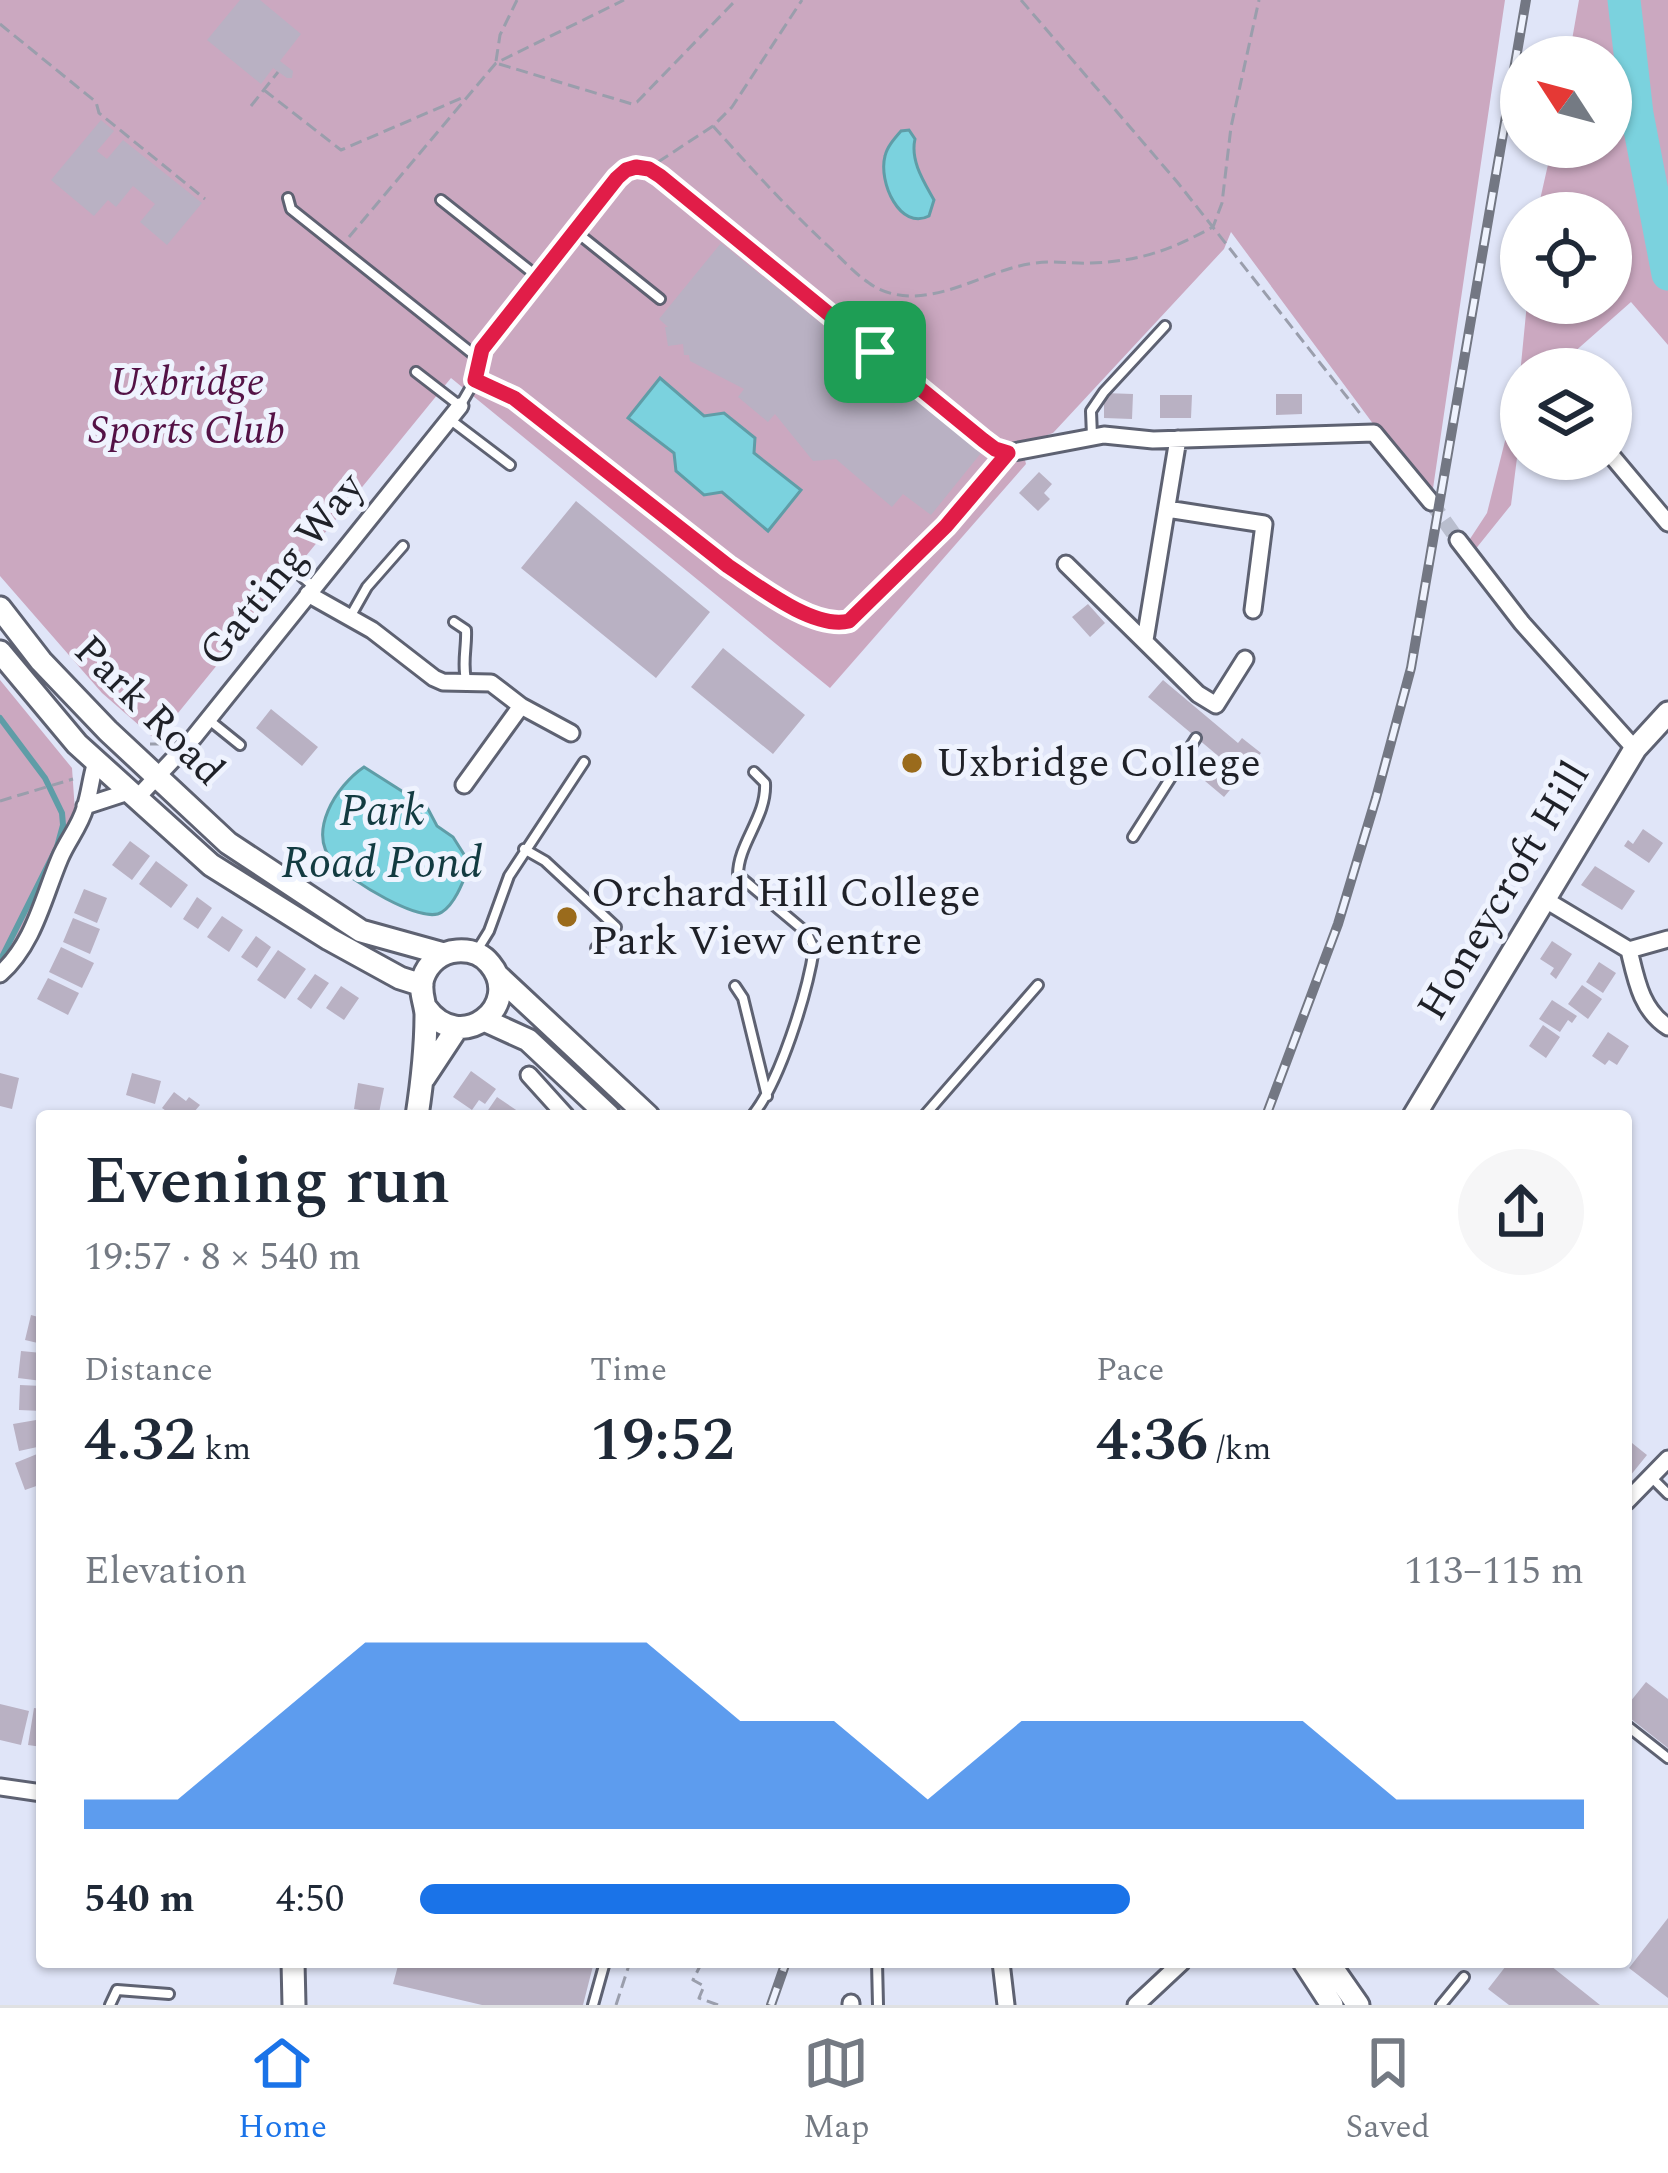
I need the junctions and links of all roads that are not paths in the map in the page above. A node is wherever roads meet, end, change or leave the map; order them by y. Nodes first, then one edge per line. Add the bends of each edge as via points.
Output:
1 (288, 198) dead end
2 (441, 200) dead end
3 (575, 231) junction
4 (538, 277) junction
5 (660, 299) dead end
6 (1165, 326) dead end
7 (478, 358) junction
8 (416, 372) dead end
9 (475, 380) junction
10 (455, 413) junction
11 (1092, 437) junction
12 (1178, 440) junction
13 (1008, 453) junction
14 (510, 465) dead end
15 (1632, 480) edge
16 (1431, 502) tunnel mouth
17 (1167, 509) junction
18 (1668, 523) edge
19 (1458, 540) tunnel mouth
20 (403, 546) dead end
21 (1066, 564) dead end
22 (295, 571) dead end
23 (311, 590) junction
24 (0, 608) edge
25 (1253, 610) dead end
26 (350, 617) junction
27 (454, 622) dead end
28 (1145, 640) junction
29 (0, 652) edge
30 (1245, 659) dead end
31 (466, 680) junction
32 (521, 706) junction
33 (1668, 713) edge
34 (208, 719) junction
35 (571, 733) dead end
36 (1196, 738) dead end
37 (240, 746) dead end
38 (1635, 749) junction
39 (96, 762) junction
40 (584, 762) dead end
41 (754, 772) dead end
42 (157, 778) junction
43 (464, 785) dead end
44 (132, 795) junction
45 (86, 806) junction
46 (1133, 838) dead end
47 (524, 849) junction
48 (1544, 899) junction
49 (1668, 939) edge
50 (596, 948) dead end
51 (1629, 950) junction
52 (475, 953) junction
53 (445, 954) junction
54 (0, 974) edge
55 (496, 975) junction
56 (735, 986) dead end
57 (1038, 986) dead end
58 (424, 996) junction
59 (484, 1020) junction
60 (1668, 1027) edge
61 (457, 1028) junction
62 (530, 1076) dead end
63 (422, 1081) junction
64 (767, 1097) junction
65 (417, 1110) edge
66 (561, 1110) edge
67 (603, 1110) edge
68 (642, 1110) edge
69 (759, 1110) edge
70 (929, 1110) edge
71 (1418, 1110) edge
72 (1668, 1459) edge
73 (1651, 1477) junction
74 (1668, 1493) edge
75 (1632, 1495) edge
76 (1632, 1730) edge
77 (1668, 1758) edge
78 (0, 1787) edge
79 (36, 1792) edge
80 (293, 1968) edge
81 (603, 1968) edge
82 (878, 1968) edge
83 (1002, 1968) edge
84 (1176, 1968) edge
85 (1308, 1968) edge
86 (1332, 1968) edge
87 (1464, 1977) dead end
88 (169, 1994) dead end
89 (110, 2005) edge
90 (294, 2005) edge
91 (593, 2005) edge
92 (878, 2005) edge
93 (1006, 2005) edge
94 (1136, 2005) edge
95 (1331, 2005) edge
96 (1358, 2005) edge
97 (1441, 2005) edge

1 - 7 lane via 291,209
2 - 4 lane
3 - 4 lane
3 - 5 lane
3 - 13 lane via 626,170 649,169
4 - 7 lane
6 - 11 lane via 1091,411
7 - 9 lane
8 - 10 lane
9 - 10 lane
9 - 13 lane via 514,398 728,566 831,622 849,621
10 - 14 lane
10 - 23 street, Gatting Way
11 - 12 street
11 - 13 street
12 - 16 street via 1374,433
12 - 17 street
15 - 18 street
17 - 25 street via 1264,524
17 - 28 street
19 - 38 street
20 - 26 lane
21 - 28 street
22 - 23 lane
23 - 26 street
23 - 34 street, Gatting Way
24 - 42 main road, Park Road
26 - 31 street via 434,678
27 - 31 lane via 466,630
28 - 30 street via 1212,712
29 - 39 main road, Park Road
31 - 32 street via 491,682
32 - 35 street
32 - 43 street
33 - 38 main road, Honeycroft Hill
34 - 37 lane
34 - 42 street, Gatting Way
36 - 46 lane
38 - 48 main road, Honeycroft Hill
39 - 44 main road, Park Road
39 - 45 street
40 - 47 lane
41 - 64 lane via 765,797 738,875 807,933 814,949
42 - 44 street, Gatting Way
42 - 53 main road, Park Road via 228,843 361,931
44 - 45 street
44 - 58 main road, Park Road via 212,865
45 - 54 street via 26,942
47 - 50 lane via 616,927
47 - 52 lane
48 - 51 street
48 - 71 main road, Honeycroft Hill
49 - 51 street
51 - 60 street via 1640,994
52 - 53 main road
52 - 55 main road
53 - 58 main road via 430,965
55 - 59 main road via 498,1000
55 - 68 main road
56 - 64 lane
57 - 70 lane
58 - 61 main road via 440,1022
58 - 63 main road
59 - 61 main road
59 - 67 main road via 528,1040
61 - 63 main road
62 - 66 street
63 - 65 main road
64 - 69 lane
72 - 73 street
73 - 74 lane
73 - 75 street
76 - 77 lane
78 - 79 street
80 - 90 main road
81 - 91 lane
82 - 92 lane
83 - 93 street
84 - 94 street
85 - 95 main road
86 - 96 main road
87 - 97 lane
88 - 89 lane via 117,1990

